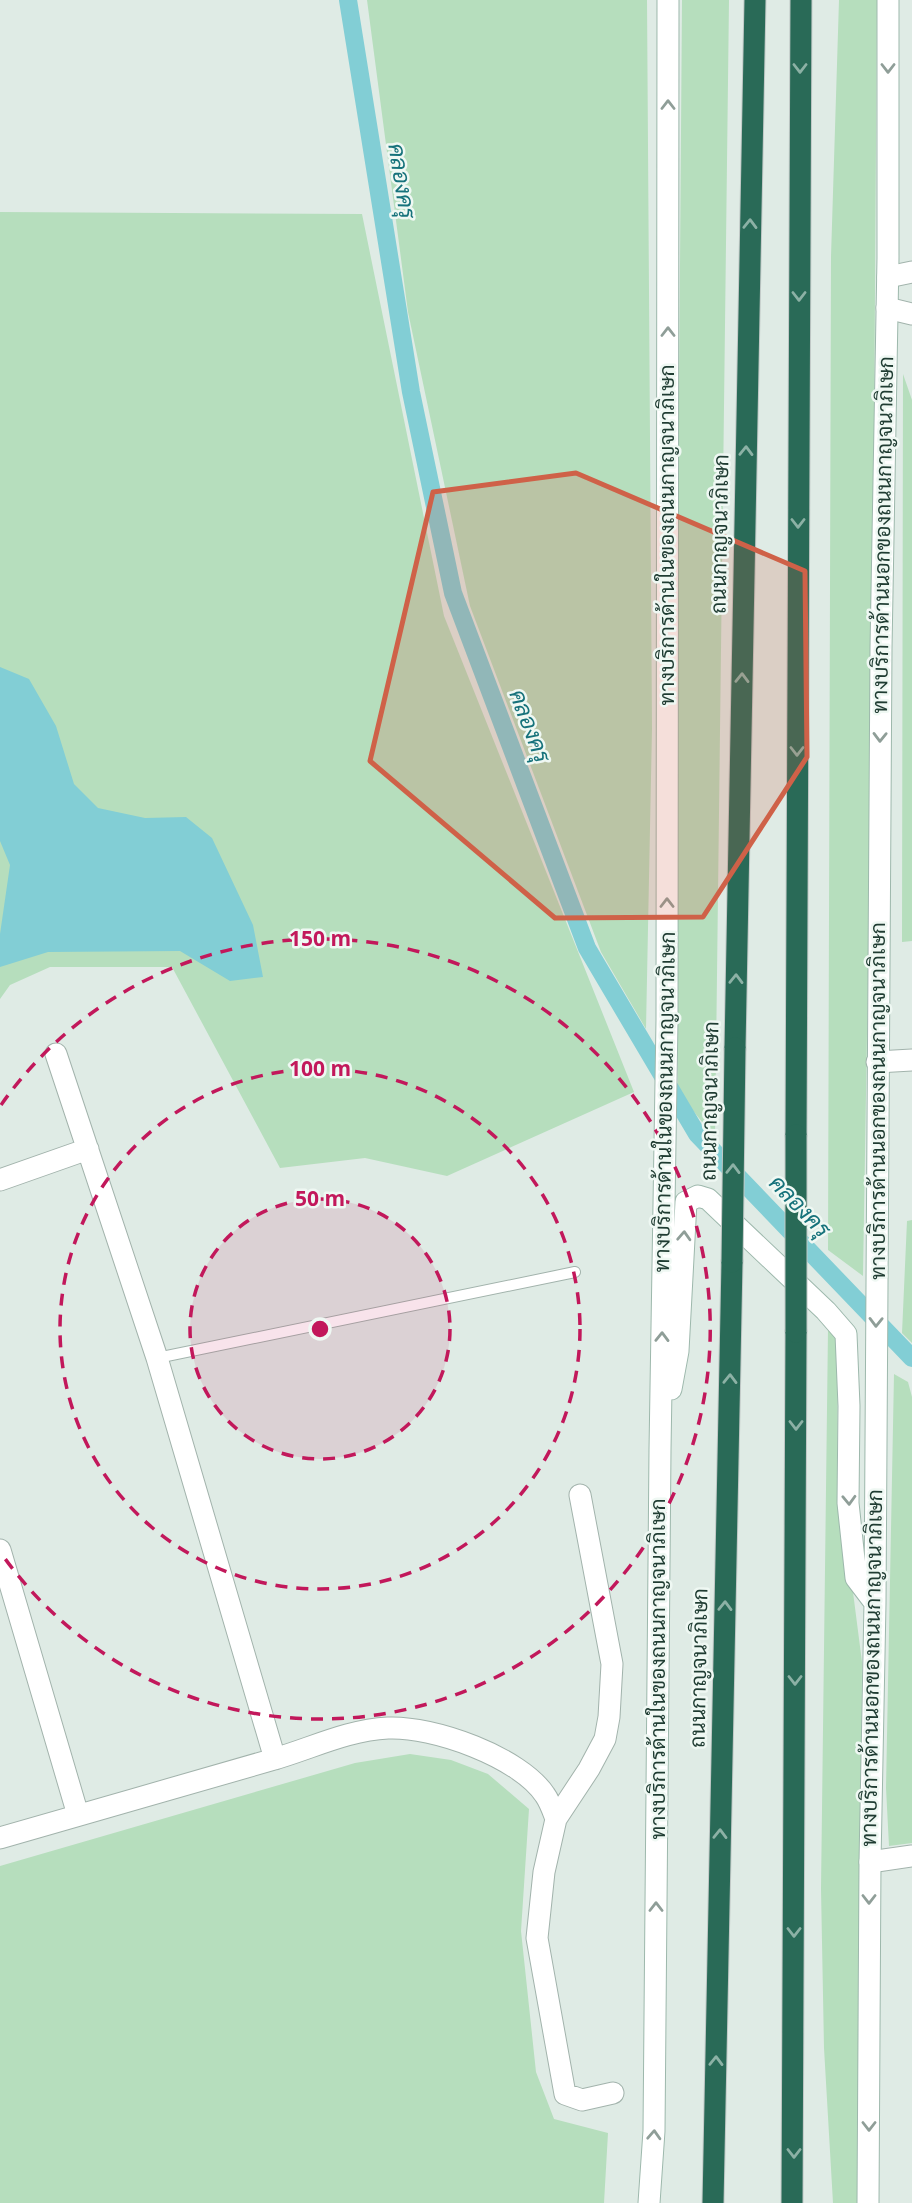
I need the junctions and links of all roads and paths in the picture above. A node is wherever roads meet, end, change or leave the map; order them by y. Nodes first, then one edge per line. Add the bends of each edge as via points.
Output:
1 (668, 0) edge
2 (755, 0) edge
3 (801, 0) edge
4 (891, 1) edge
5 (912, 272) edge
6 (888, 277) junction
7 (912, 314) edge
8 (886, 316) junction
9 (912, 328) edge
10 (56, 1054) dead end
11 (912, 1060) edge
12 (877, 1062) junction
13 (88, 1149) junction
14 (0, 1180) edge
15 (575, 1272) dead end
16 (157, 1358) junction
17 (660, 1450) junction
18 (580, 1495) dead end
19 (0, 1550) edge
20 (875, 1603) junction
21 (275, 1759) junction
22 (78, 1815) junction
23 (556, 1819) junction
24 (0, 1838) edge
25 (912, 1856) edge
26 (870, 1862) junction
27 (613, 2093) dead end
28 (794, 2196) edge
29 (649, 2203) edge
30 (713, 2203) edge
31 (868, 2203) edge

17 -> 1 main road, ทางบริการด้านในของถนนกาญจนาภิเษก via 667,1020
30 -> 2 highway, ถนนกาญจนาภิเษก, bridge
3 -> 28 highway, bridge
4 -> 6 main road, ทางบริการด้านนอกของถนนกาญจนาภิเษก
5 - 6 main road
6 - 8 main road, ทางบริการด้านนอกของถนนกาญจนาภิเษก
7 - 8 main road
8 - 9 main road
8 -> 12 main road, ทางบริการด้านนอกของถนนกาญจนาภิเษก
10 - 13 main road
11 - 12 main road
12 -> 20 main road, ทางบริการด้านนอกของถนนกาญจนาภิเษก
13 - 14 main road
13 - 16 main road
15 - 16 lane
16 - 21 main road
17 -> 20 main road via 678,1351 686,1202 698,1196 708,1199 846,1334 848,1503 856,1578
29 -> 17 main road, ทางบริการด้านในของถนนกาญจนาภิเษก via 654,2131
18 - 23 main road via 612,1664 609,1717 605,1739
19 - 22 main road
20 - 26 main road, ทางบริการด้านนอกของถนนกาญจนาภิเษก
21 - 22 main road
21 - 23 main road via 365,1731 425,1731 502,1760 545,1794
22 - 24 main road
23 - 27 main road via 537,1938 565,2094 582,2100
25 - 26 main road
26 -> 31 main road, ทางบริการด้านนอกของถนนกาญจนาภิเษก

